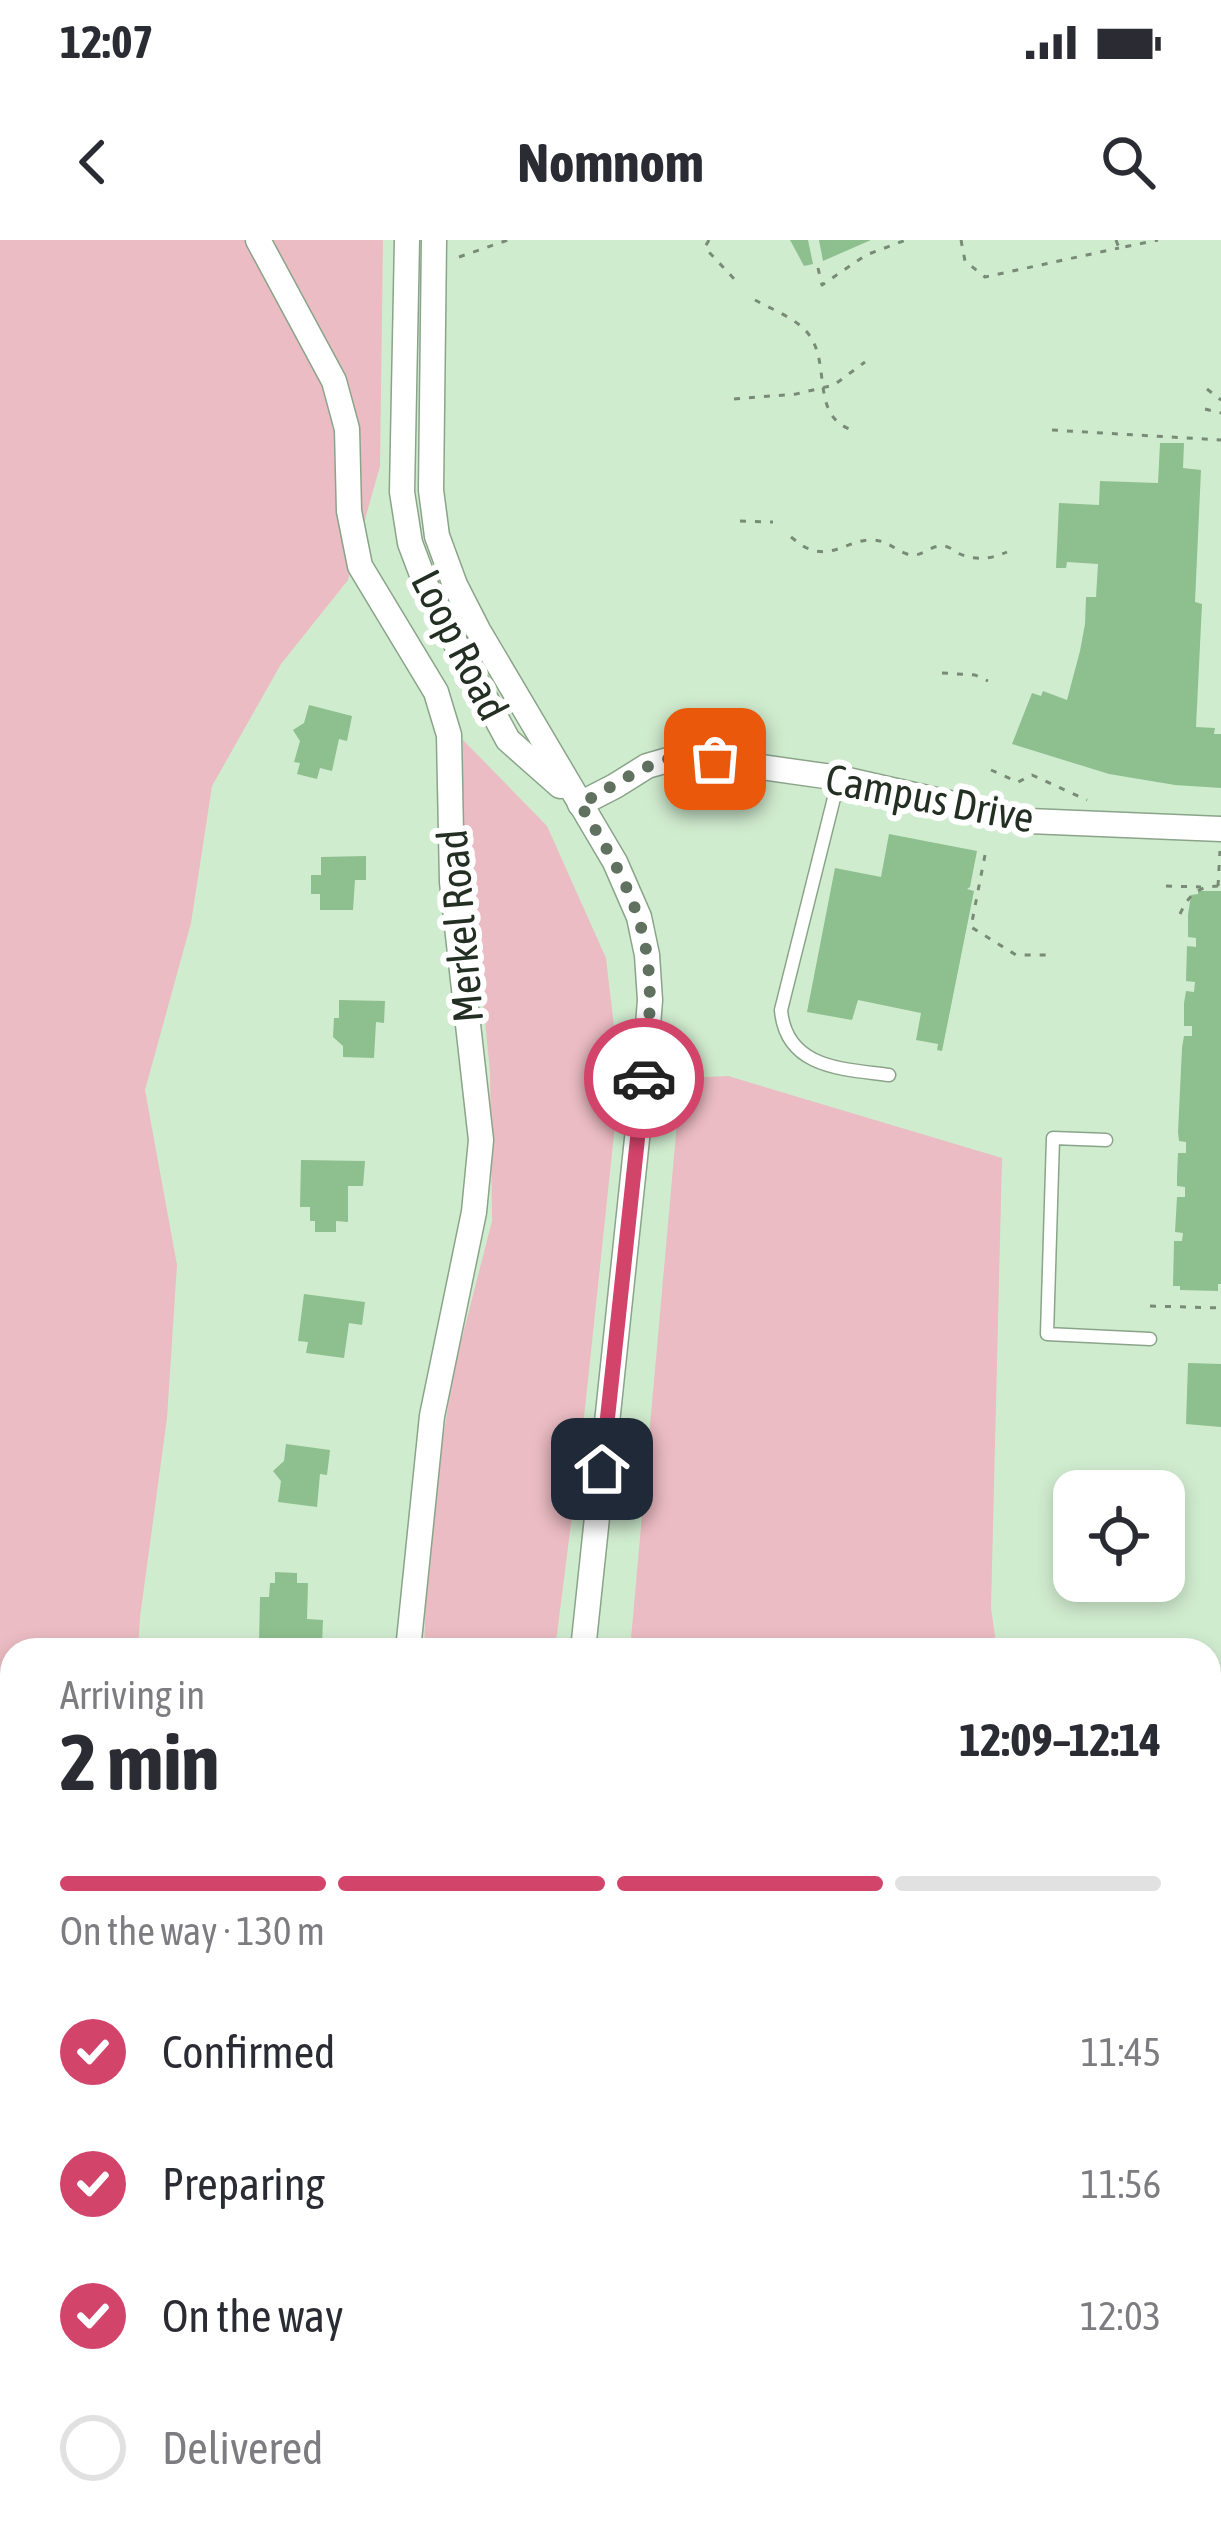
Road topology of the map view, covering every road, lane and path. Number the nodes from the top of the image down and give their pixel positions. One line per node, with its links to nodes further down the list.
1 (258, 240): 48 (street, Merkel Road)
2 (407, 240): 33 (street, Loop Road)
3 (434, 240): 33 (street, Loop Road)
4 (508, 240): 11 (path)
5 (709, 240): 13 (path)
6 (906, 240): 12 (path)
7 (961, 240): 10 (path)
8 (1116, 240): 10 (path)
9 (1159, 240): 10 (path)
10 (1119, 248)
11 (454, 259)
12 (818, 268)
13 (738, 283)
14 (754, 300): 16 (path)
15 (865, 362): 16 (path)
16 (823, 388): 18 (path); 23 (path)
17 (1208, 389): 19 (path)
18 (734, 399)
19 (1221, 400)
20 (1205, 409): 21 (path)
21 (1221, 412)
22 (1052, 430): 24 (path)
23 (855, 431)
24 (1221, 440)
25 (740, 521): 26 (path)
26 (773, 522)
27 (790, 537): 28 (path)
28 (1007, 553)
29 (942, 673): 30 (path)
30 (988, 681)
31 (991, 770): 34 (path)
32 (839, 778): 33 (street, Campus Drive); 35 (street, Campus Drive); 43 (lane)
33 (580, 804): 49 (street, Loop Road)
34 (1099, 804)
35 (1221, 829)
36 (1220, 849): 40 (path)
37 (985, 855): 42 (path)
38 (1166, 886): 39 (path)
39 (1203, 886): 40 (path); 41 (path)
40 (1220, 886)
41 (1180, 914)
42 (1046, 955)
43 (889, 1075)
44 (1106, 1140): 47 (lane)
45 (1150, 1306): 46 (path)
46 (1221, 1308)
47 (1150, 1339)
48 (409, 1638)
49 (585, 1638)

